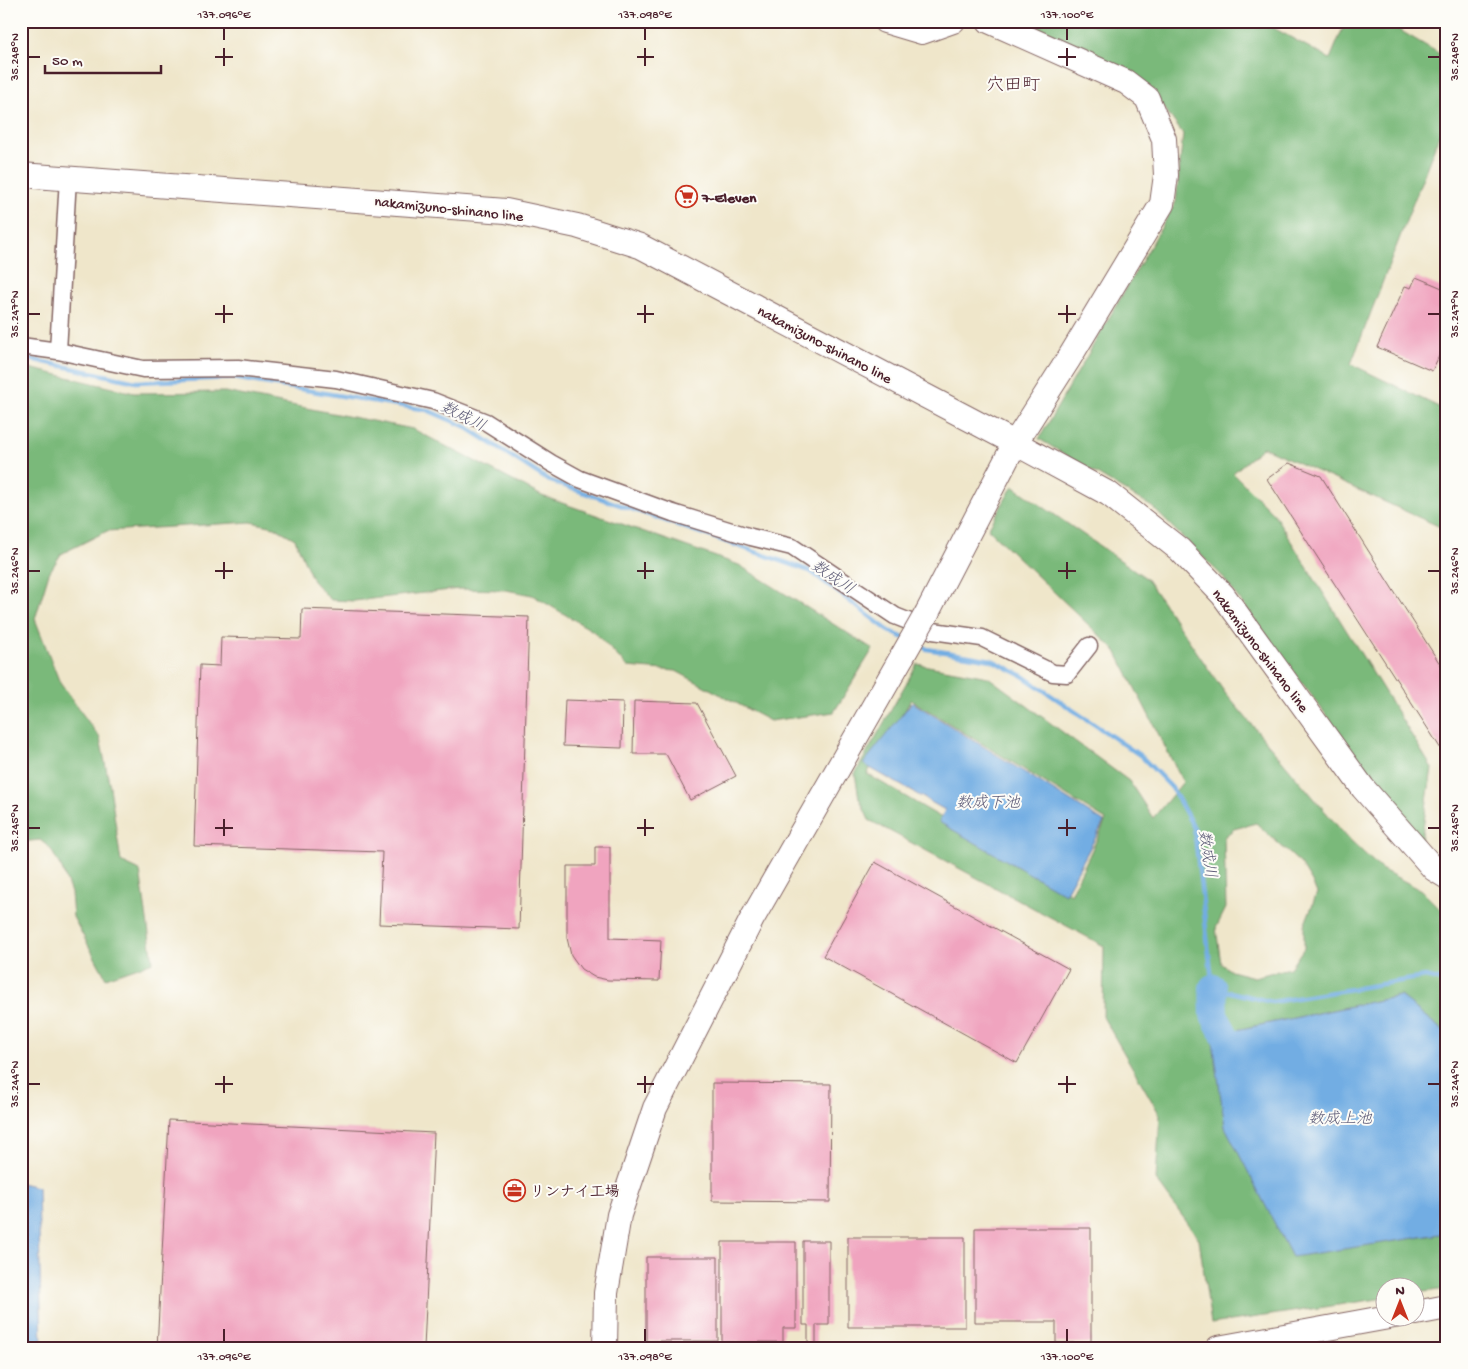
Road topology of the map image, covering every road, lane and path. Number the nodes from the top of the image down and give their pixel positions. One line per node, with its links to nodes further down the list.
1 (885, 21): 2 (street)
2 (954, 21)
3 (989, 21): 8 (street)
4 (21, 174): 5 (street, nakamizuno-shinano line)
5 (68, 178): 7 (street); 8 (street, nakamizuno-shinano line)
6 (21, 346): 7 (street)
7 (58, 351): 9 (street)
8 (1015, 443): 10 (street, nakamizuno-shinano line); 14 (street, bridge)
9 (1089, 646)
10 (1447, 877)
11 (1447, 1307): 12 (street)
12 (1426, 1311)
13 (1376, 1319): 15 (street)
14 (605, 1348)
15 (1218, 1348)

